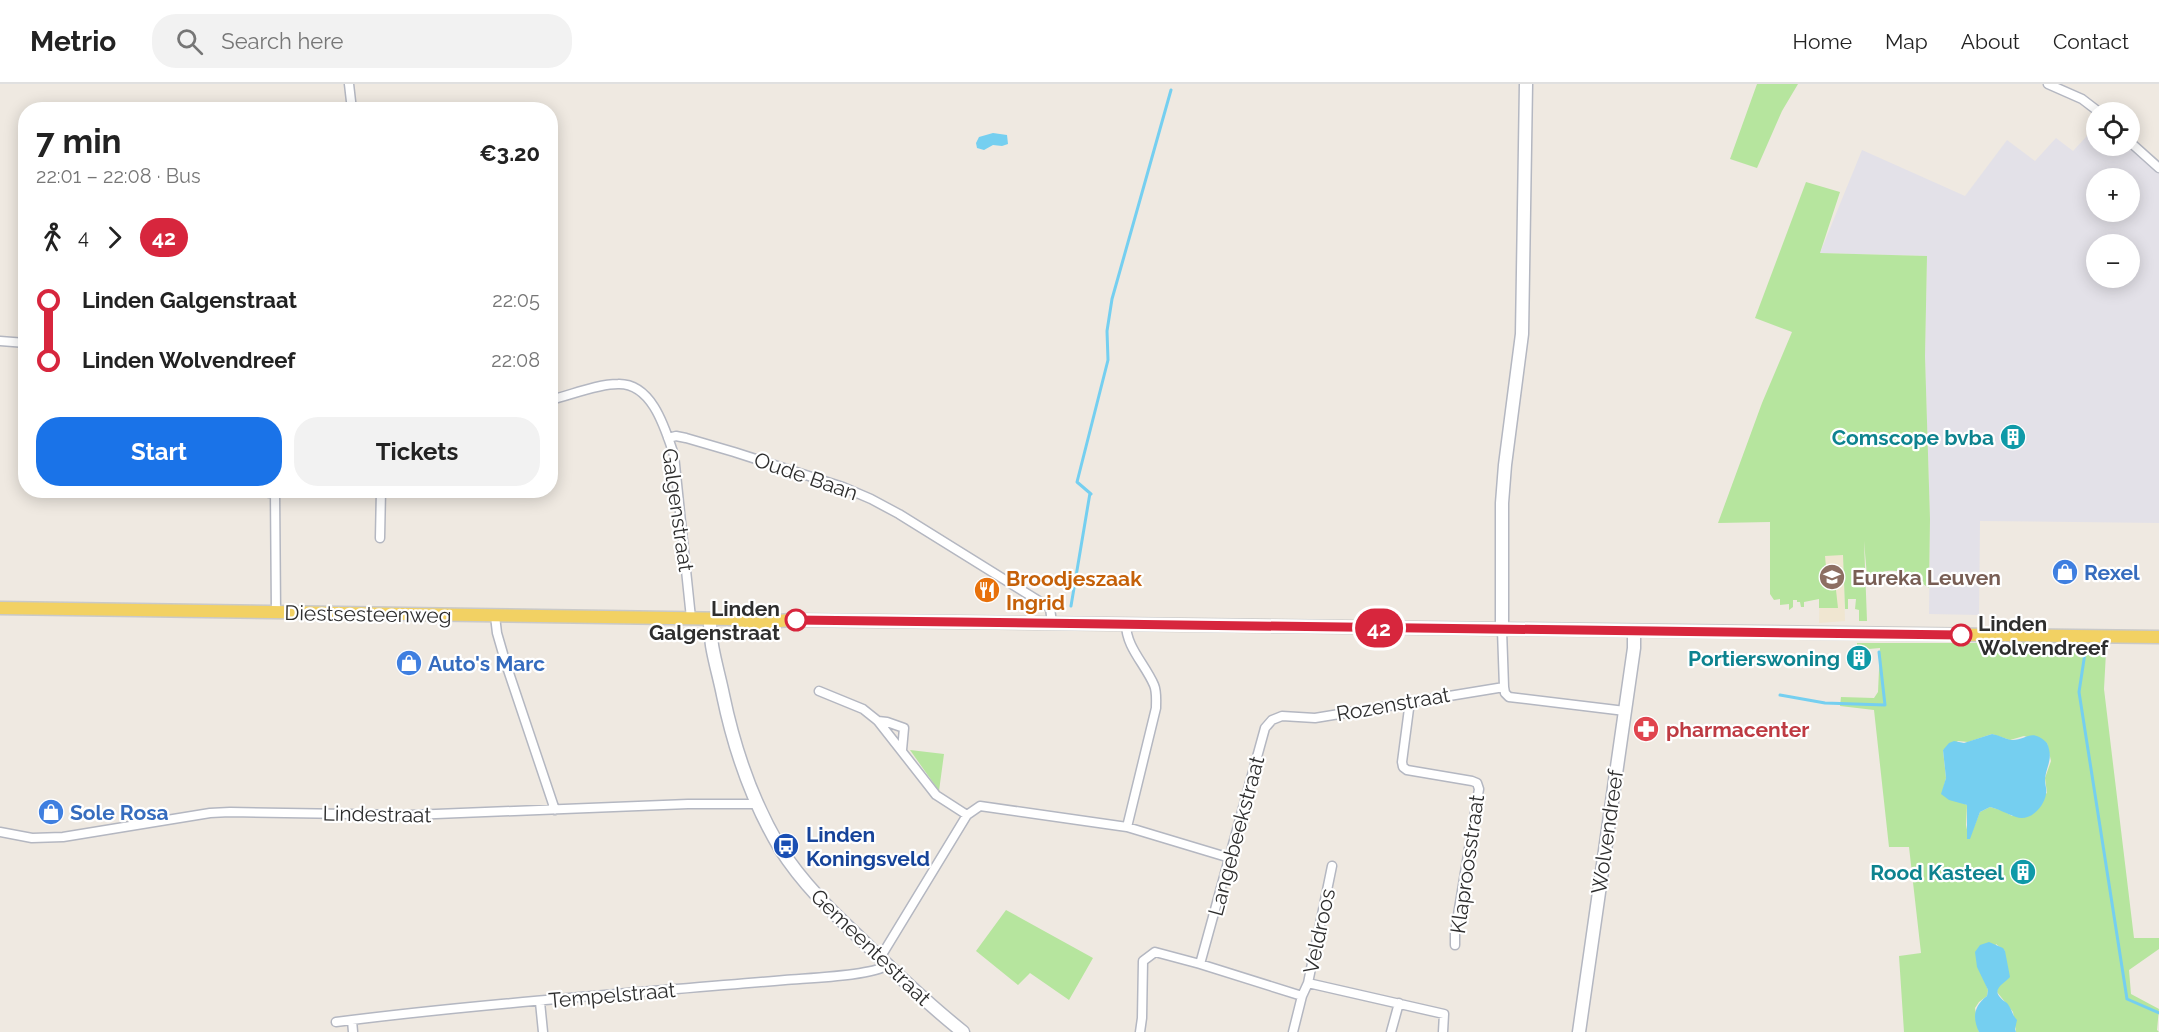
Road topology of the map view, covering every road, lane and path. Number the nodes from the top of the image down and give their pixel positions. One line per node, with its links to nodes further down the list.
1 (349, 84): 4 (street)
2 (1526, 84): 22 (street)
3 (2048, 84): 5 (street)
4 (351, 102)
5 (2086, 102)
6 (2140, 151): 7 (street)
7 (2159, 168)
8 (0, 341): 9 (street)
9 (18, 342)
10 (558, 398): 11 (street)
11 (668, 438): 18 (street, Galgenstraat); 20 (street, Oude Baan)
12 (275, 498): 16 (street)
13 (381, 498): 14 (street)
14 (380, 538)
15 (0, 608): 16 (main road, Diestsesteenweg)
16 (276, 612): 17 (main road, Diestsesteenweg)
17 (495, 616): 18 (main road, Diestsesteenweg); 33 (street)
18 (691, 618): 19 (main road, Diestsesteenweg)
19 (710, 619): 20 (main road, Diestsesteenweg); 32 (street, Gemeentestraat)
20 (1052, 623): 21 (main road, Diestsesteenweg)
21 (1126, 624): 22 (main road, Diestsesteenweg); 35 (street)
22 (1502, 630): 23 (main road, Diestsesteenweg); 25 (street)
23 (1634, 632): 24 (main road, Diestsesteenweg); 28 (street, Wolvendreef)
24 (2159, 637)
25 (1504, 687): 27 (street, Rozenstraat); 28 (street)
26 (819, 691): 30 (street)
27 (1410, 701): 29 (street, Rozenstraat); 39 (street, Klaproosstraat)
28 (1625, 711): 55 (street, Wolvendreef)
29 (1282, 716): 37 (street, Langebeekstraat)
30 (878, 721): 31 (street); 31 (street)
31 (902, 750): 34 (street)
32 (757, 804): 33 (street, Lindestraat); 40 (street, Gemeentestraat)
33 (555, 810): 36 (street, Lindestraat)
34 (967, 815): 35 (street); 40 (street)
35 (1127, 827): 37 (street)
36 (0, 832)
37 (1230, 858): 41 (street, Langebeekstraat)
38 (1332, 866): 42 (street, Veldroos)
39 (1455, 945)
40 (883, 961): 44 (street, Tempelstraat); 50 (street, Gemeentestraat)
41 (1200, 964): 43 (street); 51 (street)
42 (1308, 983): 43 (street, Veldroos); 45 (street)
43 (1302, 996): 52 (street, Veldroos)
44 (540, 1002): 46 (street, Tempelstraat); 49 (street)
45 (1399, 1004): 53 (street); 54 (street)
46 (352, 1020): 47 (street, Tempelstraat); 48 (street)
47 (336, 1022)
48 (353, 1032)
49 (543, 1032)
50 (963, 1032)
51 (1140, 1032)
52 (1293, 1032)
53 (1391, 1032)
54 (1443, 1032)
55 (1579, 1032)

